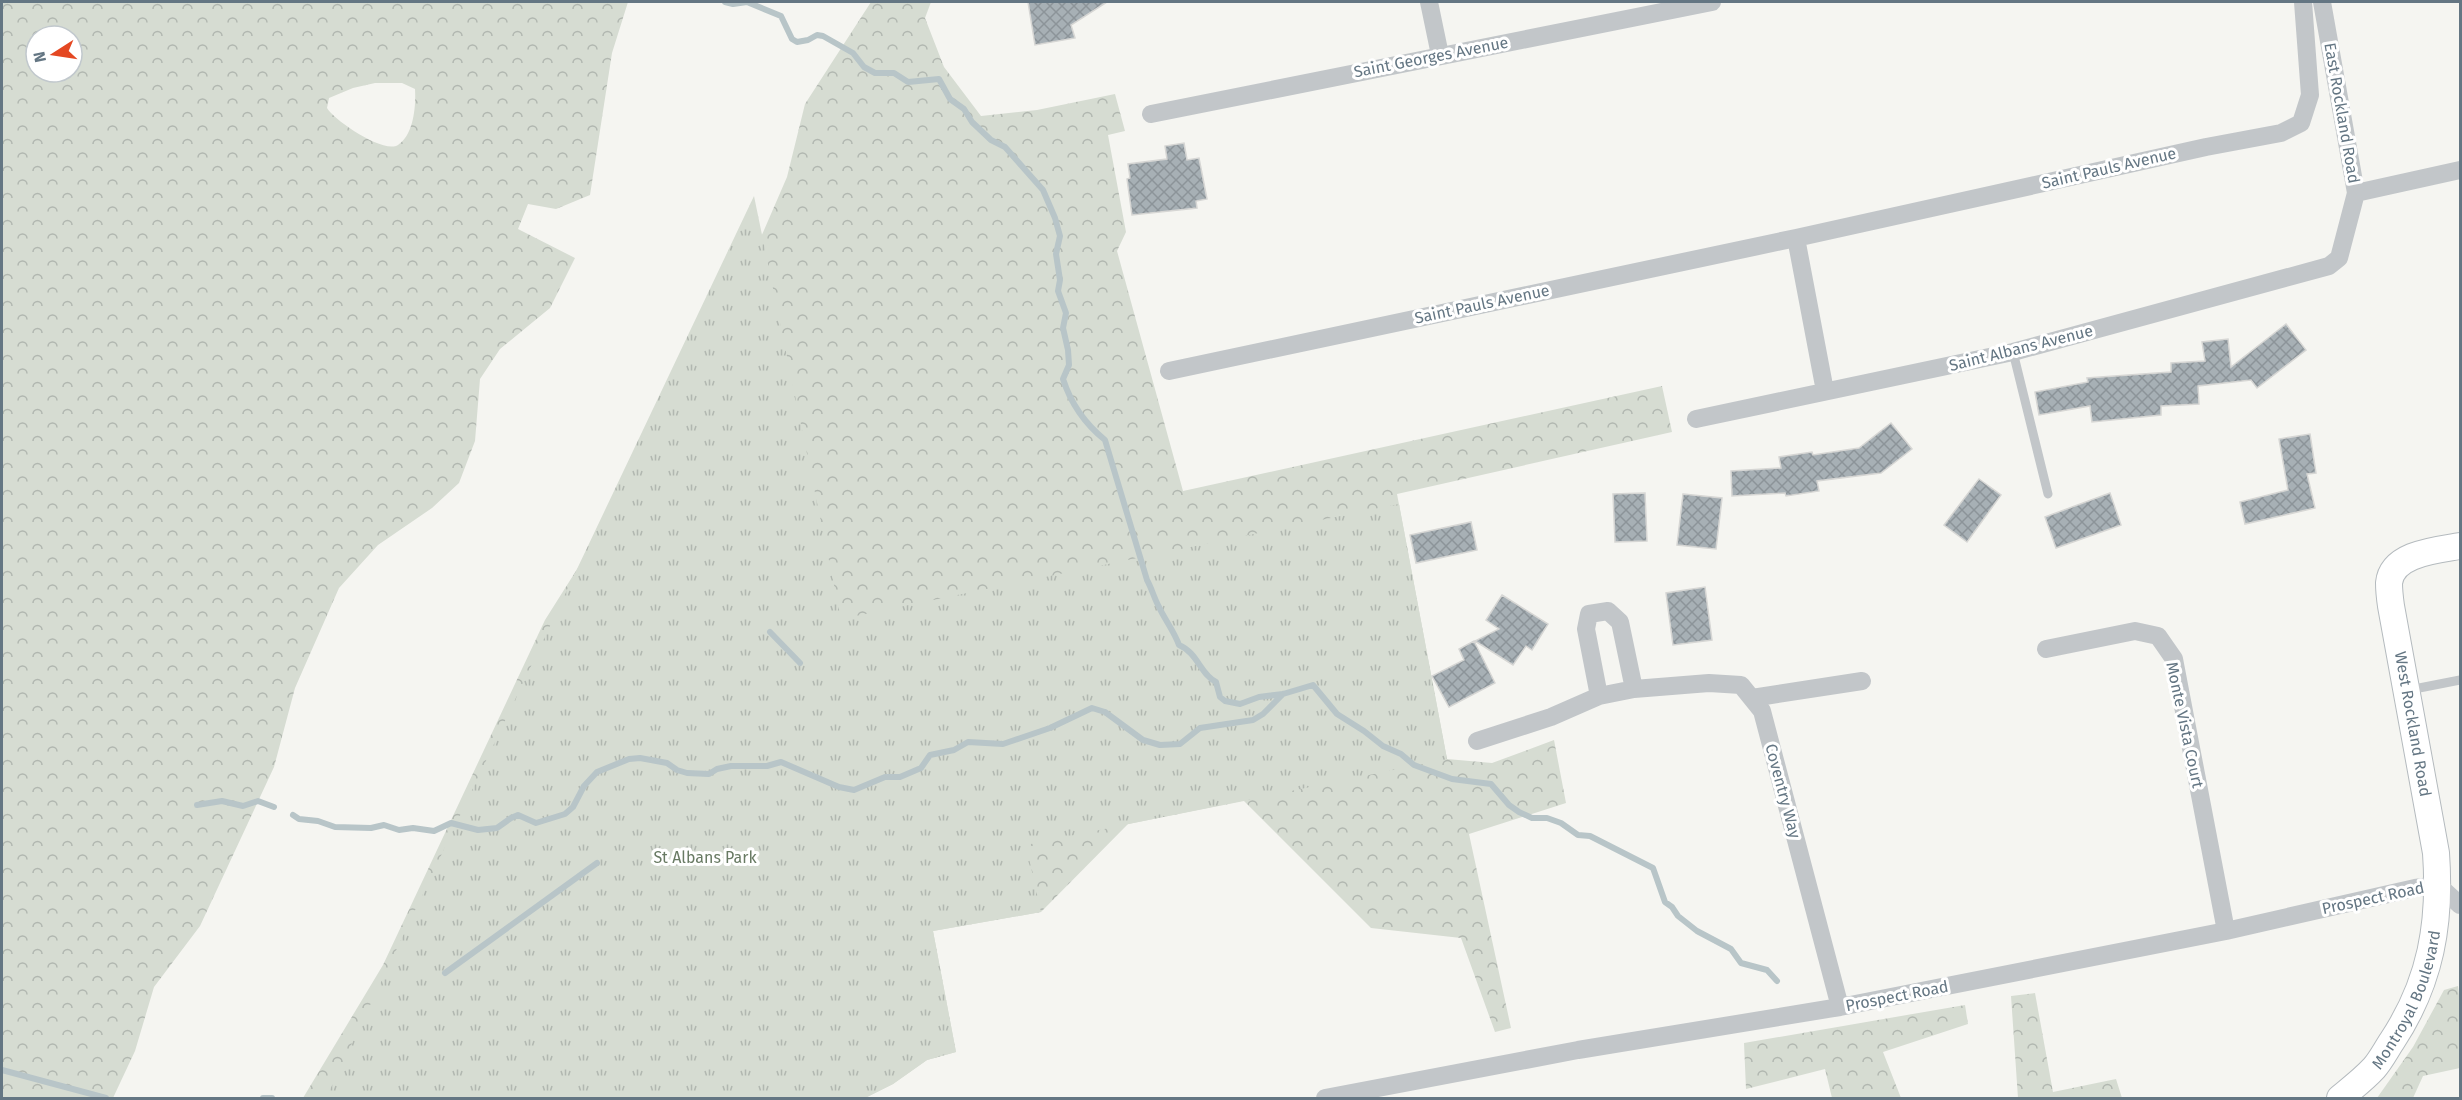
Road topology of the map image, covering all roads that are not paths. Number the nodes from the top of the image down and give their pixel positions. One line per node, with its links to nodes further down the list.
1 (1429, 2): 6 (street)
2 (1712, 2): 5 (street, Saint Georges Avenue)
3 (2303, 2): 10 (street, Saint Pauls Avenue)
4 (2322, 2): 9 (street, East Rockland Road)
5 (1661, 6): 6 (street, Saint Georges Avenue)
6 (1440, 55): 7 (street, Saint Georges Avenue)
7 (1151, 114)
8 (2460, 170): 9 (street)
9 (2356, 193): 11 (street, East Rockland Road)
10 (1796, 238): 13 (street, Saint Pauls Avenue); 14 (street)
11 (2339, 258): 12 (street, Saint Albans Avenue)
12 (2013, 352): 14 (street, Saint Albans Avenue); 16 (lane)
13 (1169, 371)
14 (1825, 391): 15 (street, Saint Albans Avenue)
15 (1696, 419)
16 (2048, 494)
17 (2460, 546): 22 (street, West Rockland Road)
18 (2046, 649): 28 (street, Monte Vista Court)
19 (2460, 680): 22 (lane)
20 (1862, 681): 24 (street)
21 (1634, 688): 23 (street, Coventry Way); 23 (street); 24 (street, Coventry Way)
22 (2407, 690): 26 (street, West Rockland Road)
23 (1599, 696): 25 (street, Coventry Way)
24 (1752, 699): 29 (street, Coventry Way)
25 (1477, 741)
26 (2438, 885): 27 (street, Prospect Road); 28 (street, Prospect Road); 31 (street, Montroyal Boulevard)
27 (2460, 904)
28 (2226, 931): 29 (street, Prospect Road)
29 (1840, 1007): 30 (street, Prospect Road)
30 (1325, 1098)
31 (2340, 1098)

